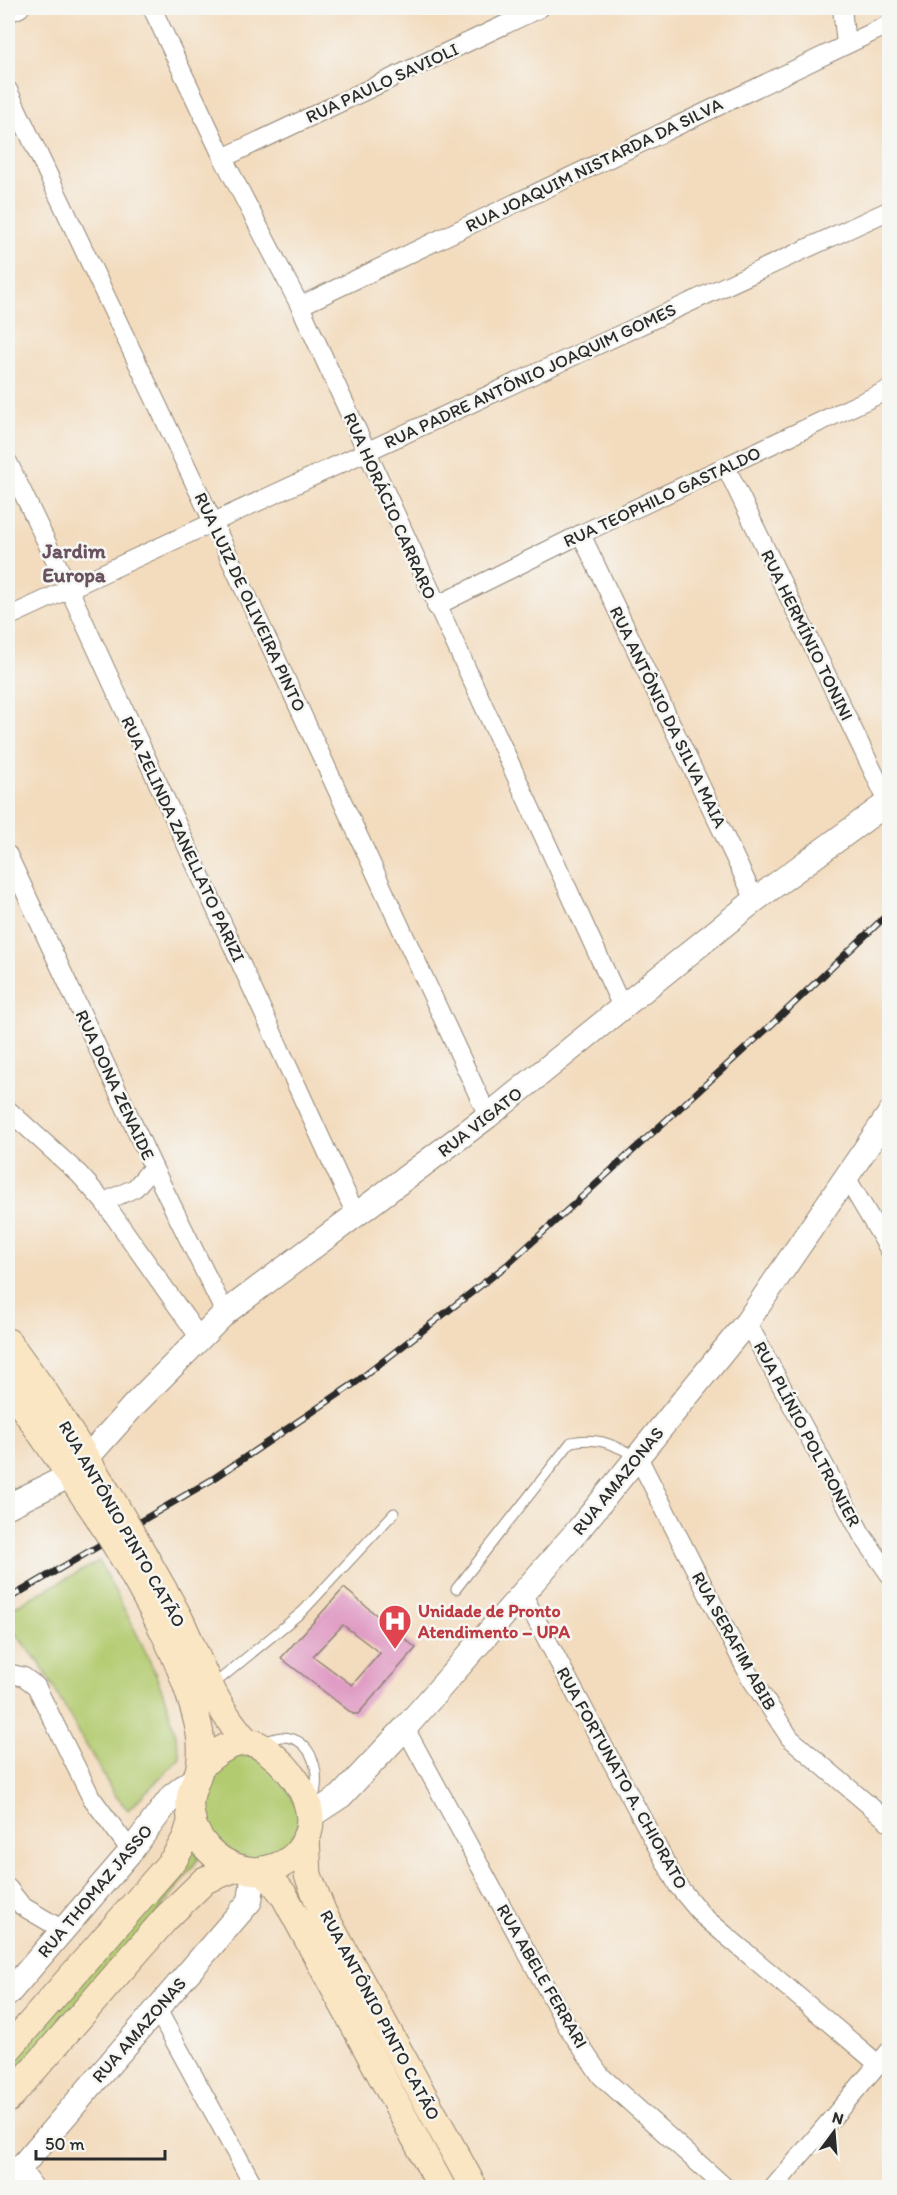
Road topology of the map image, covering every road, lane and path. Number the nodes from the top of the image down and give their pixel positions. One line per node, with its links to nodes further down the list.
1 (20, 8): 5 (street)
2 (152, 8): 9 (street, RUA HORÁCIO CARRARO)
3 (539, 8): 9 (street, RUA PAULO SAVIOLI)
4 (842, 8): 7 (street)
5 (8, 13)
6 (890, 24): 7 (street, RUA JOAQUIM NISTARDA DA SILVA)
7 (846, 44): 11 (street, RUA JOAQUIM NISTARDA DA SILVA)
8 (8, 90): 16 (street, RUA LUIZ DE OLIVEIRA PINTO)
9 (223, 158): 11 (street, RUA HORÁCIO CARRARO)
10 (890, 210): 13 (street, RUA PADRE ANTÔNIO JOAQUIM GOMES)
11 (300, 306): 13 (street, RUA HORÁCIO CARRARO)
12 (890, 389): 15 (street, RUA TEOPHILO GASTALDO)
13 (366, 452): 16 (street, RUA PADRE ANTÔNIO JOAQUIM GOMES); 19 (street, RUA HORÁCIO CARRARO)
14 (8, 462): 18 (street, RUA ZELINDA ZANELLATO PARIZI)
15 (726, 467): 17 (street, RUA TEOPHILO GASTALDO); 21 (street, RUA HERMÍNIO TONINI)
16 (213, 522): 18 (street, RUA PADRE ANTÔNIO JOAQUIM GOMES); 27 (street, RUA LUIZ DE OLIVEIRA PINTO)
17 (581, 534): 19 (street, RUA TEOPHILO GASTALDO); 23 (street, RUA ANTÔNIO DA SILVA MAIA)
18 (69, 589): 20 (street, RUA PADRE ANTÔNIO JOAQUIM GOMES); 31 (street, RUA ZELINDA ZANELLATO PARIZI)
19 (436, 606): 24 (street, RUA HORÁCIO CARRARO)
20 (8, 617)
21 (889, 802): 23 (street, RUA VIGATO)
22 (8, 855): 28 (street, RUA DONA ZENAIDE)
23 (755, 900): 24 (street, RUA VIGATO)
24 (622, 1007): 27 (street, RUA VIGATO)
25 (8, 1110): 30 (street)
26 (890, 1113): 29 (street, RUA AMAZONAS)
27 (488, 1116): 31 (street, RUA VIGATO)
28 (153, 1167): 30 (street); 33 (street, RUA DONA ZENAIDE)
29 (846, 1177): 32 (street); 34 (street, RUA AMAZONAS)
30 (104, 1202): 35 (street)
31 (357, 1217): 33 (street, RUA VIGATO)
32 (890, 1251)
33 (225, 1313): 35 (street, RUA VIGATO)
34 (747, 1322): 38 (street, RUA AMAZONAS); 43 (street, RUA PLÍNIO POLTRONIER)
35 (199, 1337): 39 (street, RUA VIGATO)
36 (8, 1342): 39 (main road, RUA ANTÔNIO PINTO CATÃO)
37 (8, 1385): 39 (main road, RUA ANTÔNIO PINTO CATÃO)
38 (638, 1457): 44 (lane); 45 (street, RUA AMAZONAS); 52 (street, RUA SERAFIM ABIB)
39 (78, 1467): 40 (street, RUA VIGATO); 42 (main road, RUA ANTÔNIO PINTO CATÃO, bridge)
40 (8, 1506)
41 (394, 1514): 47 (lane)
42 (137, 1562): 47 (main road, RUA ANTÔNIO PINTO CATÃO); 50 (main road, RUA ANTÔNIO PINTO CATÃO)
43 (890, 1575)
44 (456, 1588)
45 (522, 1593): 48 (street, RUA AMAZONAS); 60 (street, RUA FORTUNATO A. CHIORATO)
46 (8, 1673): 53 (street)
47 (209, 1689): 49 (main road, RUA ANTÔNIO PINTO CATÃO)
48 (405, 1728): 51 (street, RUA AMAZONAS); 67 (street, RUA ABELE FERRARI)
49 (251, 1743): 50 (main road); 51 (main road)
50 (194, 1792): 53 (street, RUA THOMAZ JASSO); 54 (main road); 59 (main road)
51 (308, 1822): 54 (main road); 66 (main road, RUA ANTÔNIO PINTO CATÃO)
52 (890, 1823)
53 (131, 1851): 56 (street, RUA THOMAZ JASSO)
54 (251, 1870): 58 (street, RUA AMAZONAS); 61 (main road); 65 (main road, RUA ANTÔNIO PINTO CATÃO)
55 (8, 1888): 56 (street)
56 (63, 1929): 57 (street, RUA THOMAZ JASSO)
57 (8, 1994)
58 (157, 2009): 62 (street, RUA AMAZONAS); 64 (street)
59 (8, 2049)
60 (884, 2057): 68 (street)
61 (8, 2099)
62 (14, 2175): 63 (street)
63 (34, 2187)
64 (255, 2187)
65 (442, 2187)
66 (474, 2187)
67 (726, 2187)
68 (772, 2187)

